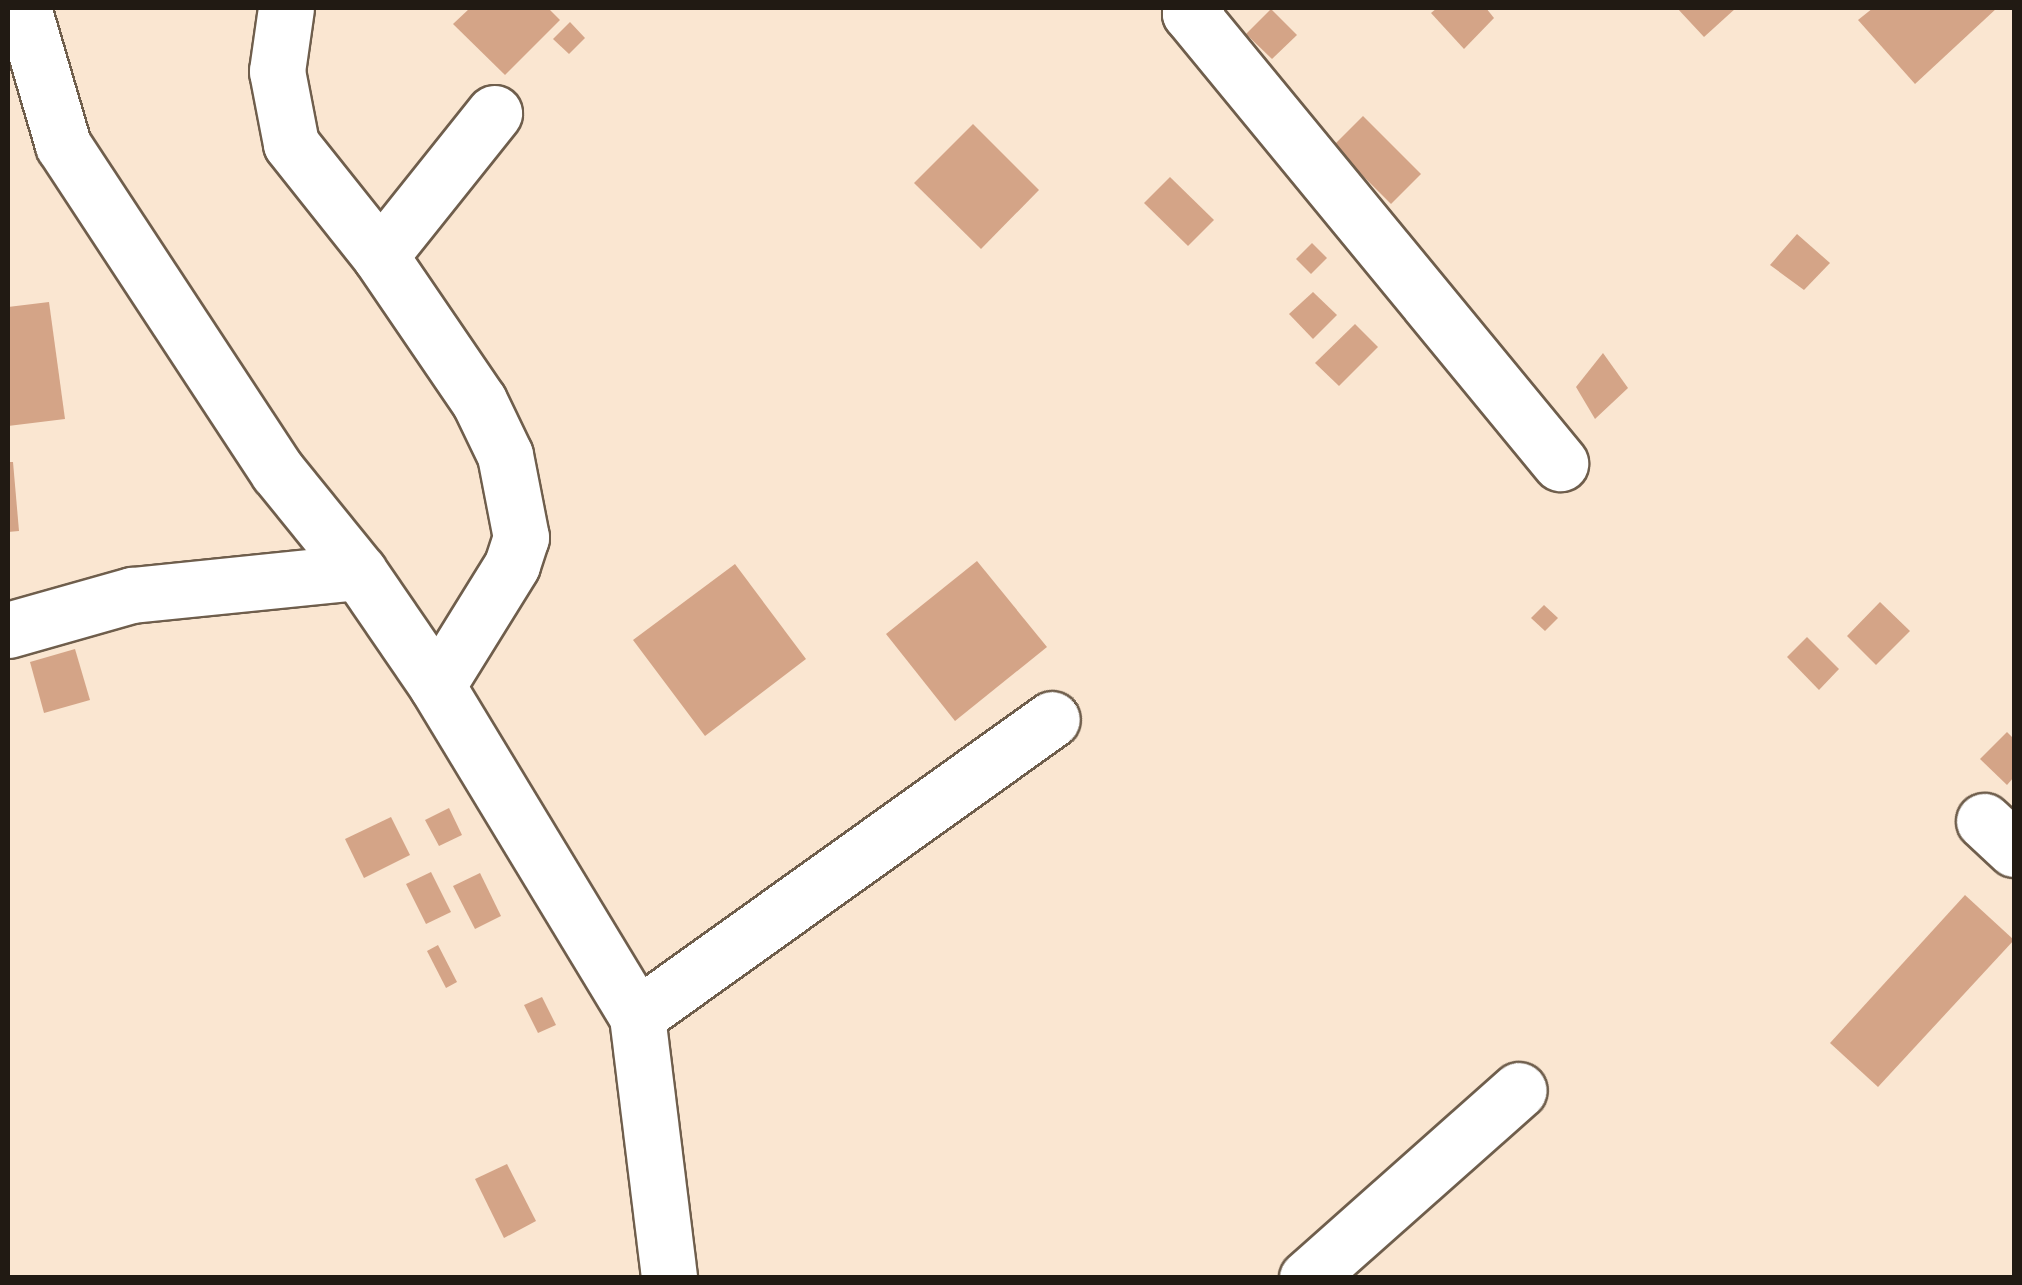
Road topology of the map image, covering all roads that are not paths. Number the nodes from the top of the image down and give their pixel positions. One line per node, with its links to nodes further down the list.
1 (23, 8): 7 (street)
2 (286, 8): 5 (street)
3 (1190, 10): 6 (street)
4 (494, 113): 5 (street)
5 (380, 256): 9 (street)
6 (1560, 463)
7 (359, 572): 8 (street); 9 (street)
8 (8, 630)
9 (437, 686): 11 (street)
10 (1052, 719): 11 (street)
11 (638, 1016): 13 (street)
12 (1518, 1090): 14 (street)
13 (668, 1278)
14 (1306, 1278)

